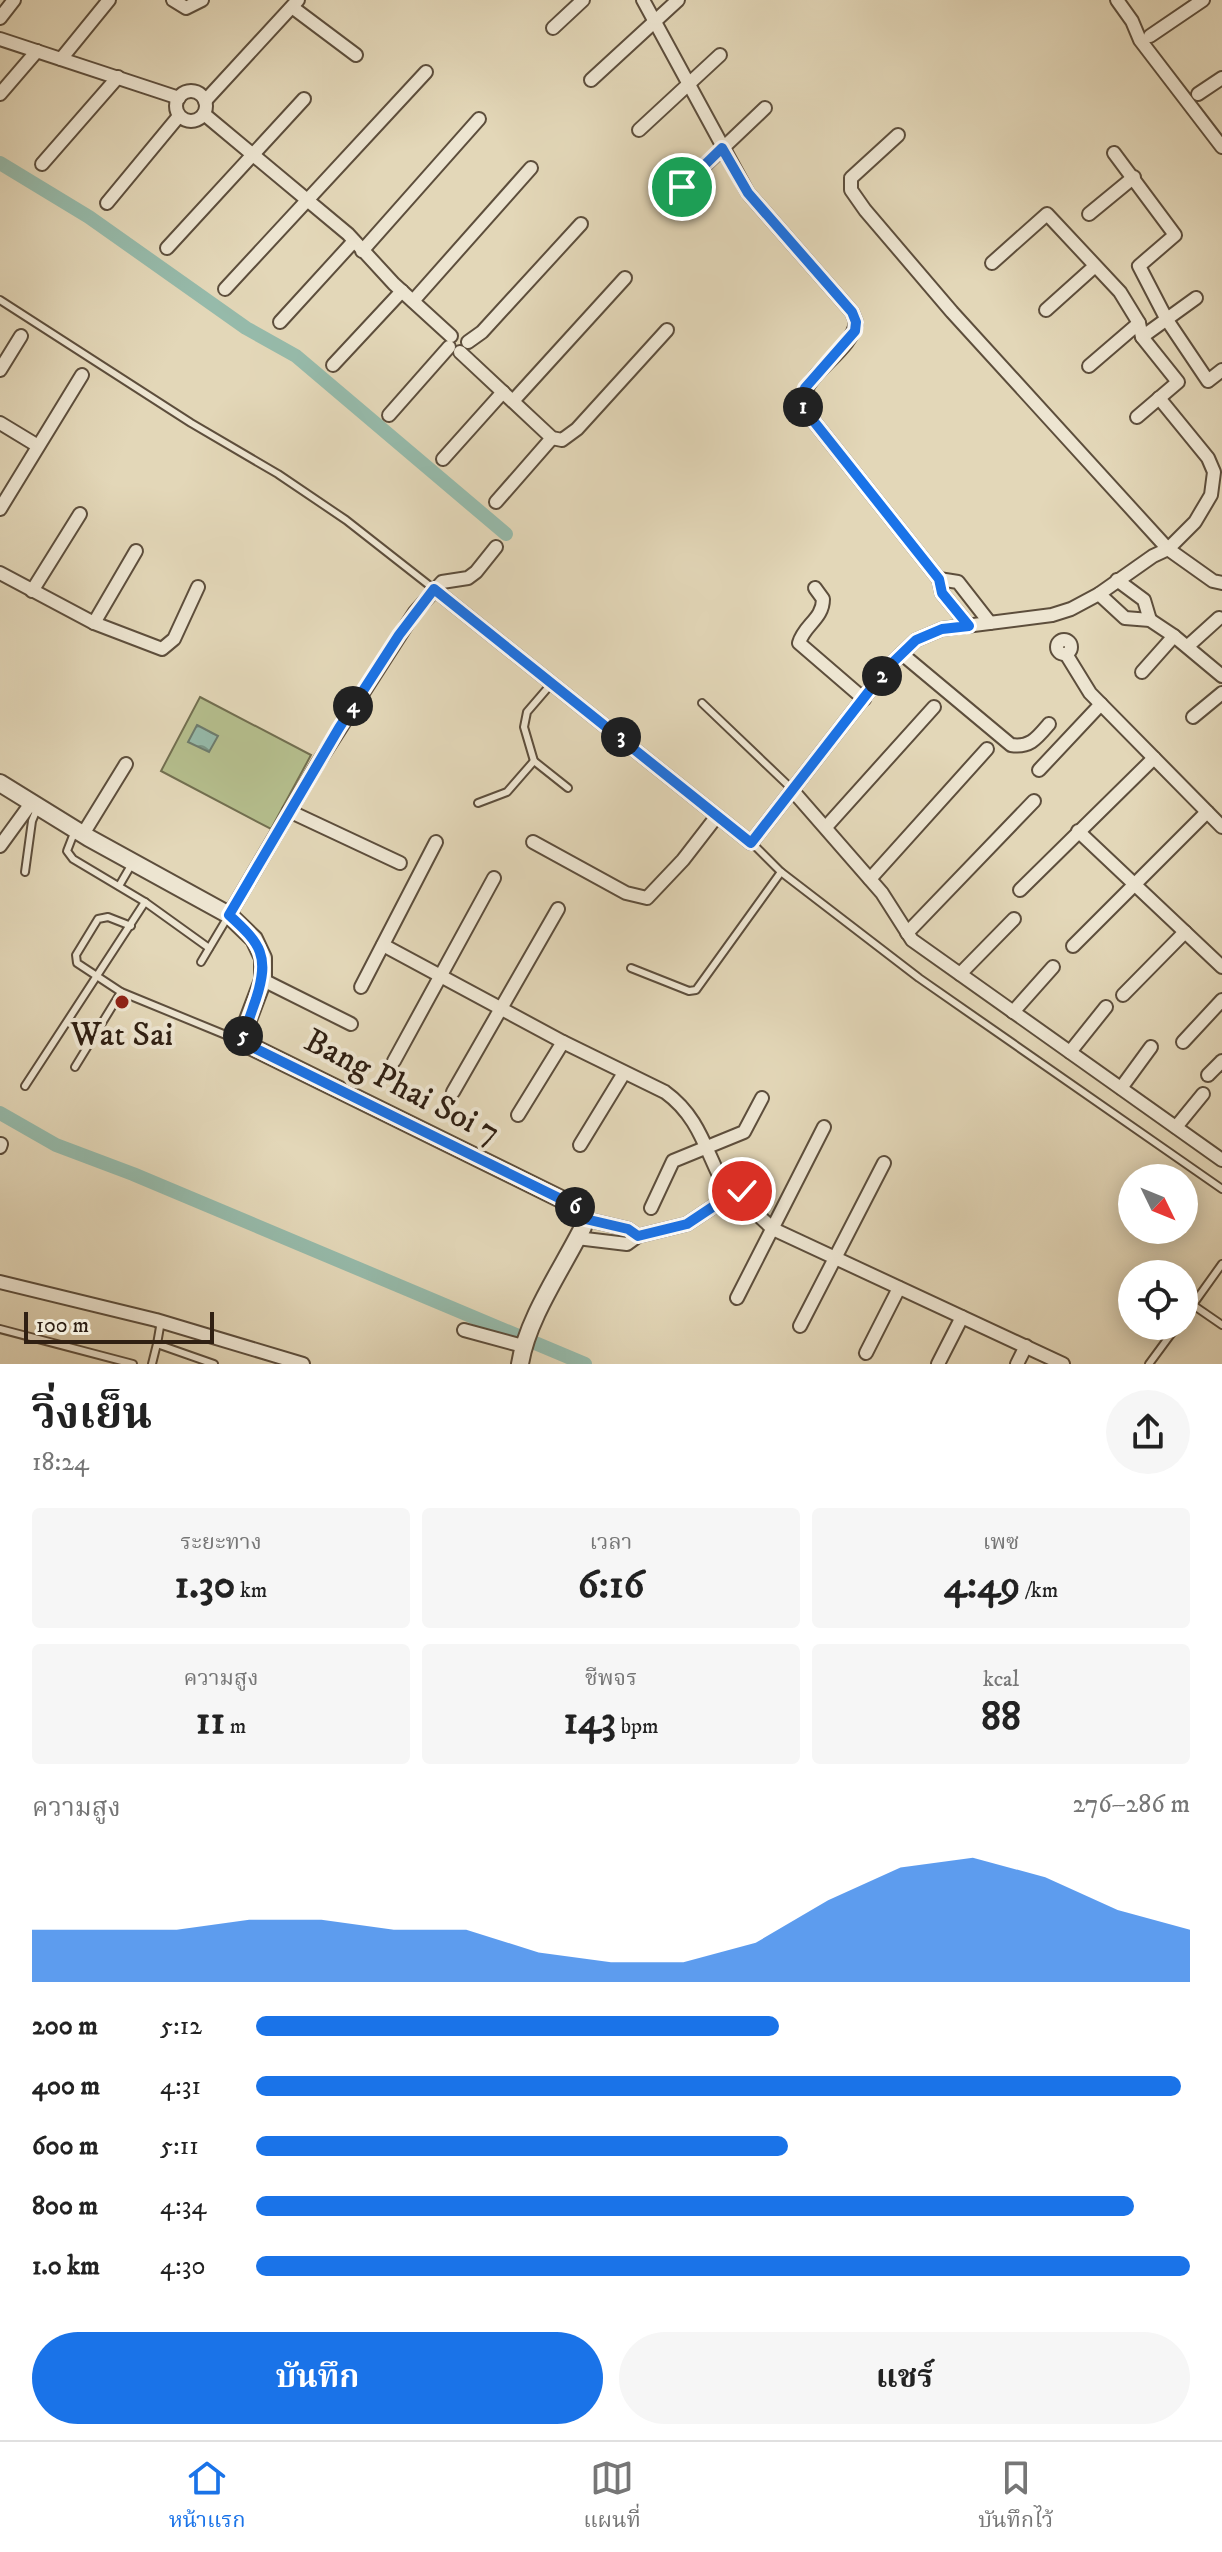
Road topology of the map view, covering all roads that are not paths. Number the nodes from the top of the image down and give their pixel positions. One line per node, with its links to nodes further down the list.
1 (14, 0): 11 (street)
2 (109, 0): 19 (street)
3 (173, 0): 4 (street)
4 (202, 0)
5 (583, 0): 13 (street)
6 (643, 0): 12 (street)
7 (678, 0): 12 (street)
8 (1117, 0): 35 (street)
9 (1203, 0): 14 (street)
10 (295, 4): 17 (street); 29 (street)
11 (0, 18)
12 (656, 21): 23 (street); 24 (street)
13 (553, 28)
14 (1150, 36)
15 (0, 39): 16 (street)
16 (37, 51): 19 (street); 25 (street)
17 (356, 55)
18 (720, 55): 24 (street)
19 (61, 59): 21 (street)
20 (426, 72): 43 (street)
21 (118, 77): 27 (street); 39 (street)
22 (1222, 78): 26 (street)
23 (591, 80)
24 (688, 83): 33 (street); 36 (street)
25 (0, 94)
26 (1198, 94)
27 (179, 98): 29 (street); 31 (street)
28 (304, 99): 38 (street)
29 (204, 107): 31 (street); 38 (street)
30 (765, 108): 36 (street)
31 (179, 116): 44 (street)
32 (479, 119): 47 (street)
33 (639, 130)
34 (898, 135): 82 (street)
35 (1222, 147)
36 (722, 148): 42 (street); 85 (street)
37 (1114, 153): 41 (street)
38 (252, 156): 43 (street); 48 (street)
39 (42, 164)
40 (531, 168): 56 (street)
41 (1134, 177): 45 (street); 58 (street)
42 (682, 187)
43 (307, 202): 47 (street); 52 (street)
44 (107, 203)
45 (1089, 214)
46 (581, 224): 64 (street)
47 (358, 246): 53 (street); 59 (street)
48 (167, 248)
49 (992, 263): 50 (street)
50 (1095, 266): 57 (street); 60 (street)
51 (625, 278): 70 (street)
52 (225, 289)
53 (402, 291): 56 (street); 65 (street)
54 (1196, 298): 58 (street)
55 (0, 300): 90 (lane)
56 (413, 301): 64 (street)
57 (1046, 310)
58 (1167, 320): 63 (street); 68 (street)
59 (280, 322)
60 (1139, 323): 63 (street); 66 (street)
61 (667, 330): 75 (street)
62 (21, 336): 67 (street)
63 (1142, 337): 71 (street)
64 (457, 344): 70 (street); 72 (street)
65 (333, 365)
66 (1089, 366)
67 (0, 370)
68 (1222, 370)
69 (82, 375): 76 (street)
70 (508, 396): 75 (street); 77 (street)
71 (1159, 398): 73 (street); 82 (street)
72 (389, 415)
73 (1137, 417)
74 (0, 423): 76 (street)
75 (552, 438): 78 (street)
76 (38, 446): 79 (street)
77 (443, 459)
78 (496, 502)
79 (0, 509)
80 (80, 514): 91 (street)
81 (496, 547): 90 (street)
82 (1168, 549): 86 (street); 87 (street)
83 (136, 551): 96 (street)
84 (0, 573): 91 (street)
85 (939, 579): 97 (street); 98 (street)
86 (1117, 580): 92 (street); 95 (street)
87 (1222, 583)
88 (198, 587): 96 (street)
89 (815, 588): 106 (street)
90 (434, 589): 104 (street); 123 (street)
91 (32, 591): 96 (street)
92 (1099, 594): 93 (street); 95 (street)
93 (1052, 615): 97 (street); 108 (street)
94 (1219, 618): 100 (street)
95 (1150, 620): 99 (street)
96 (94, 623)
97 (990, 623): 98 (street)
98 (969, 626): 101 (street)
99 (1174, 636): 100 (street); 102 (street)
100 (1188, 646): 103 (street)
101 (902, 654): 106 (street); 111 (street)
102 (1142, 672)
103 (1222, 676)
104 (552, 683): 114 (lane); 125 (street)
105 (1222, 693): 110 (street)
106 (864, 699): 119 (street)
107 (702, 703): 119 (lane)
108 (1101, 704): 113 (street); 116 (street)
109 (934, 707): 126 (street)
110 (1193, 717)
111 (1049, 724)
112 (987, 749): 139 (street)
113 (1154, 758): 124 (street); 128 (street)
114 (534, 761): 118 (lane); 121 (lane)
115 (126, 764): 129 (street)
116 (1039, 770)
117 (0, 783): 122 (street)
118 (568, 788)
119 (793, 791): 126 (street); 132 (street)
120 (1034, 801): 149 (street)
121 (478, 803)
122 (35, 804): 129 (street); 133 (street); 136 (lane)
123 (289, 811): 135 (street); 145 (street)
124 (1207, 812): 127 (street); 140 (street)
125 (717, 816): 131 (street); 132 (street)
126 (826, 827): 139 (street)
127 (1222, 827)
128 (1078, 831): 140 (street); 142 (street)
129 (79, 832): 134 (street); 141 (lane)
130 (436, 842): 150 (street)
131 (533, 842)
132 (751, 843): 137 (lane)
133 (0, 846)
134 (133, 862): 141 (lane); 145 (street)
135 (400, 863)
136 (25, 872)
137 (781, 872): 156 (lane); 191 (lane)
138 (494, 878): 159 (street)
139 (870, 879): 149 (street)
140 (1134, 884): 148 (street); 151 (street)
141 (119, 886): 143 (lane)
142 (1020, 890)
143 (145, 902): 147 (lane); 152 (lane)
144 (558, 909): 166 (street)
145 (229, 915): 152 (lane); 160 (street)
146 (1014, 919): 157 (street)
147 (131, 926): 158 (lane); 158 (lane)
148 (1185, 932): 155 (street); 163 (street)
149 (907, 933): 157 (street)
150 (383, 945): 159 (street); 161 (street)
151 (1073, 946)
152 (209, 948): 153 (lane)
153 (201, 962)
154 (1053, 967): 167 (street)
155 (1222, 967)
156 (631, 968)
157 (960, 974): 167 (street)
158 (98, 976): 162 (lane); 179 (lane)
159 (442, 976): 166 (street); 174 (street)
160 (263, 980): 168 (street); 169 (street)
161 (361, 987)
162 (121, 992): 169 (lane); 176 (lane)
163 (1123, 995)
164 (1222, 1000): 171 (street)
165 (1106, 1007): 173 (street)
166 (502, 1009): 170 (street); 181 (street)
167 (1013, 1012): 173 (street)
168 (351, 1024)
169 (240, 1041): 194 (street, Bang Phai Soi 7)
170 (563, 1042): 177 (street); 184 (street)
171 (1183, 1042)
172 (1151, 1047): 180 (street)
173 (1070, 1052): 180 (street)
174 (394, 1061)
175 (1222, 1061): 178 (street)
176 (75, 1067)
177 (624, 1073): 187 (street); 188 (street)
178 (1208, 1075)
179 (25, 1086)
180 (1121, 1088): 186 (street)
181 (453, 1092)
182 (1203, 1094): 186 (street)
183 (762, 1098): 188 (street)
184 (518, 1115)
185 (824, 1127): 195 (street)
186 (1176, 1127): 189 (street)
187 (580, 1145)
188 (706, 1147): 192 (street); 193 (street)
189 (1222, 1160)
190 (884, 1163): 198 (street)
191 (1222, 1189)
192 (727, 1194): 195 (street); 196 (street)
193 (651, 1208)
194 (581, 1218): 196 (street); 197 (street)
195 (773, 1229): 198 (street); 202 (street)
196 (638, 1236): 197 (street)
197 (577, 1238): 211 (street)
198 (837, 1260): 201 (street); 208 (street)
199 (1222, 1264): 203 (lane)
200 (0, 1282): 206 (street)
201 (899, 1288): 205 (street); 215 (street)
202 (737, 1298)
203 (1198, 1298)
204 (1198, 1308): 207 (lane)
205 (962, 1317): 214 (street); 221 (street)
206 (161, 1321): 213 (lane); 219 (street)
207 (1222, 1325)
208 (800, 1326)
209 (0, 1329): 216 (lane)
210 (464, 1330): 211 (street)
211 (526, 1340): 220 (street)
212 (1167, 1340): 224 (lane)
213 (157, 1344): 217 (lane); 218 (lane)
214 (1026, 1346): 222 (street); 223 (street)
215 (866, 1353)
216 (133, 1364)
217 (152, 1364)
218 (214, 1364)
219 (303, 1364)
220 (520, 1364)
221 (938, 1364)
222 (1017, 1364)
223 (1063, 1364)
224 (1149, 1364)

